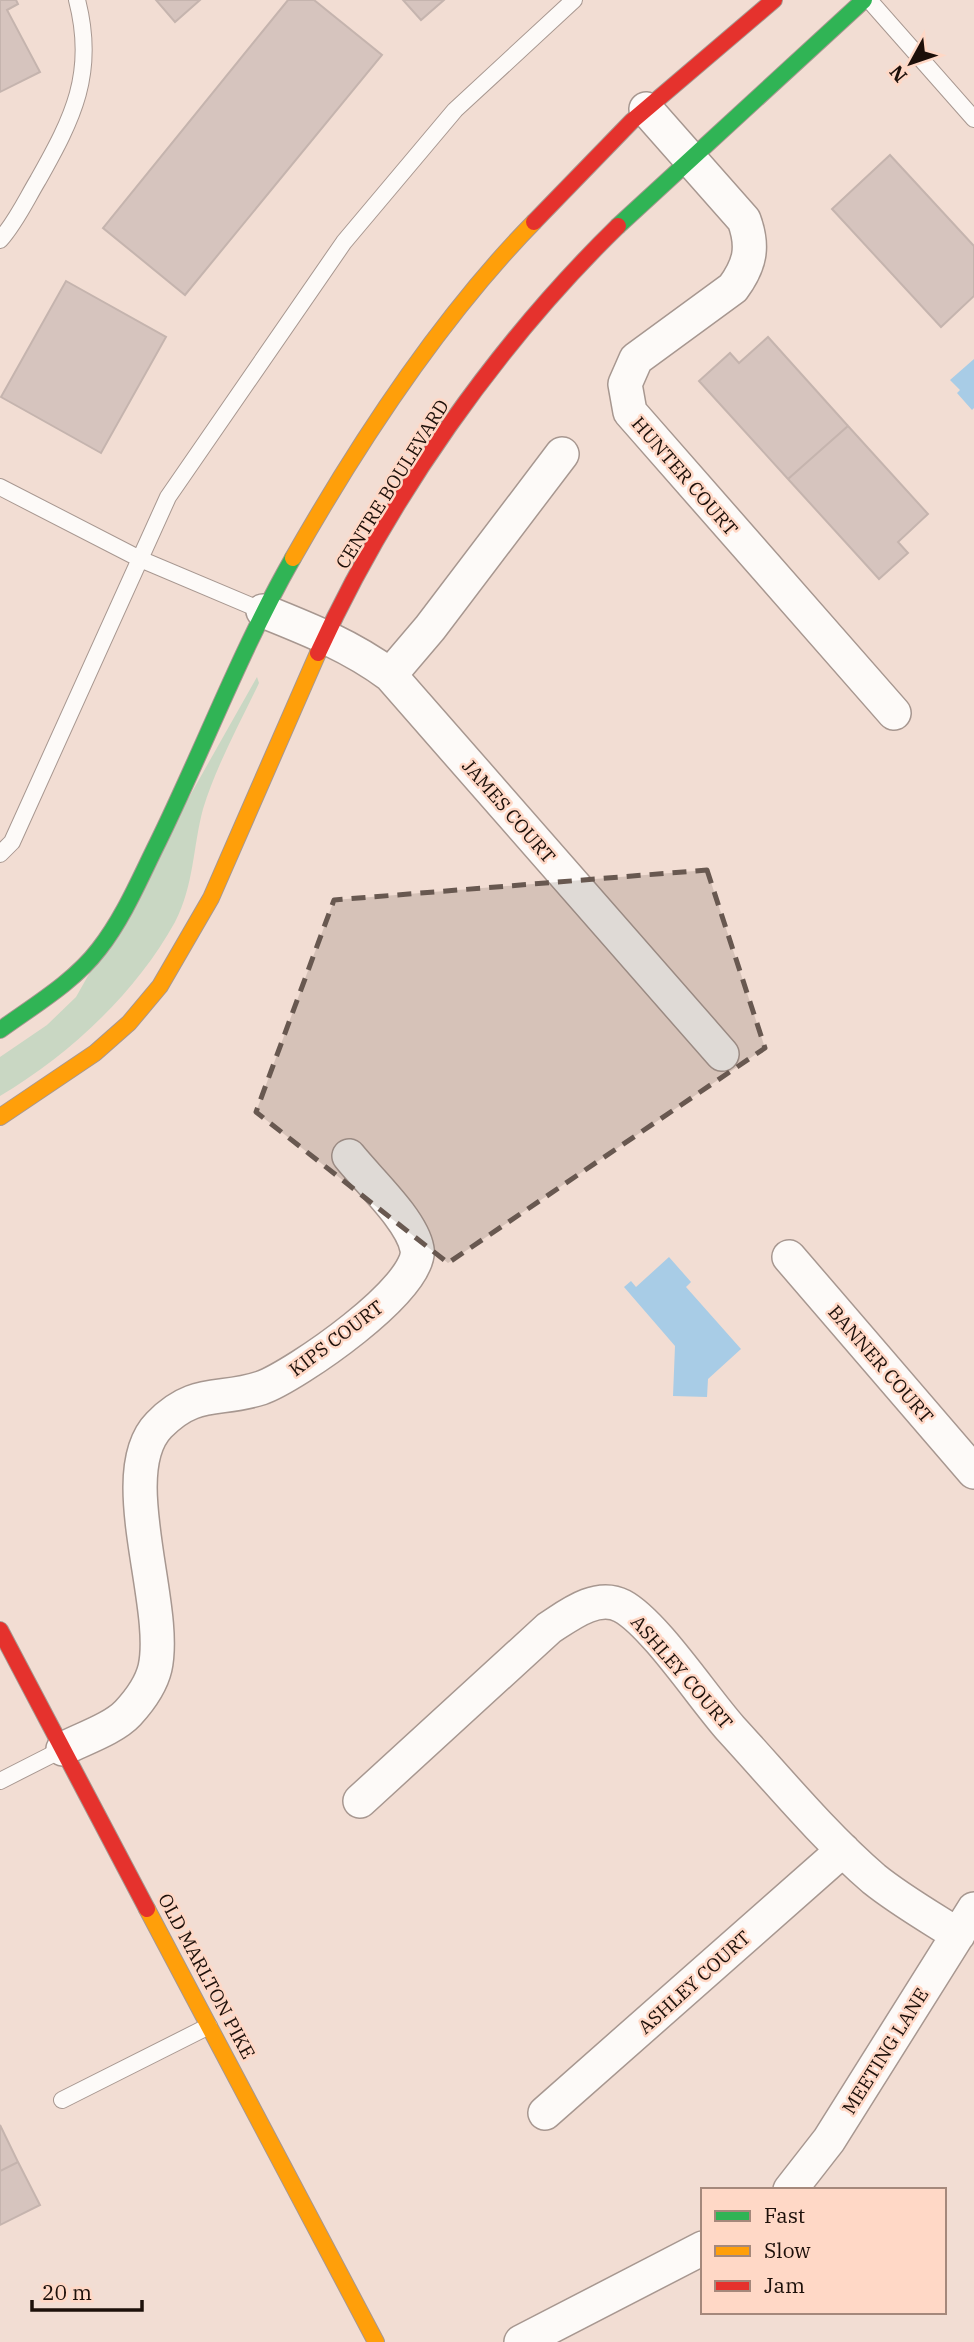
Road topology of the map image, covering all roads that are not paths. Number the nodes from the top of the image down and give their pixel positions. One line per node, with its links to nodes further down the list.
1 (77, 0): 8 (lane)
2 (574, 0): 11 (lane)
3 (774, 0): 5 (street)
4 (867, 0): 6 (lane); 7 (street, CENTRE BOULEVARD)
5 (646, 109): 7 (street, HUNTER COURT); 12 (street)
6 (974, 119)
7 (691, 157): 13 (street, CENTRE BOULEVARD); 15 (street, HUNTER COURT)
8 (0, 240)
9 (562, 454): 14 (street)
10 (0, 487): 11 (lane)
11 (140, 559): 12 (lane); 16 (lane)
12 (263, 611): 13 (street, JAMES COURT); 17 (street)
13 (326, 636): 14 (street, JAMES COURT); 19 (street, CENTRE BOULEVARD)
14 (390, 675): 18 (street, JAMES COURT)
15 (894, 713)
16 (0, 854)
17 (0, 1030)
18 (722, 1054)
19 (0, 1117)
20 (349, 1156): 24 (street, KIPS COURT)
21 (789, 1257): 22 (street, BANNER COURT)
22 (974, 1472)
23 (0, 1630): 24 (street, OLD MARLTON PIKE)
24 (63, 1749): 25 (lane); 29 (street, OLD MARLTON PIKE)
25 (0, 1781)
26 (360, 1801): 27 (street, ASHLEY COURT)
27 (843, 1850): 28 (street, ASHLEY COURT); 31 (street, ASHLEY COURT)
28 (966, 1922): 32 (street, MEETING LANE)
29 (209, 2026): 30 (lane); 34 (street, OLD MARLTON PIKE)
30 (62, 2099)
31 (545, 2113)
32 (792, 2188)
33 (701, 2249): 35 (street)
34 (376, 2342)
35 (521, 2342)

